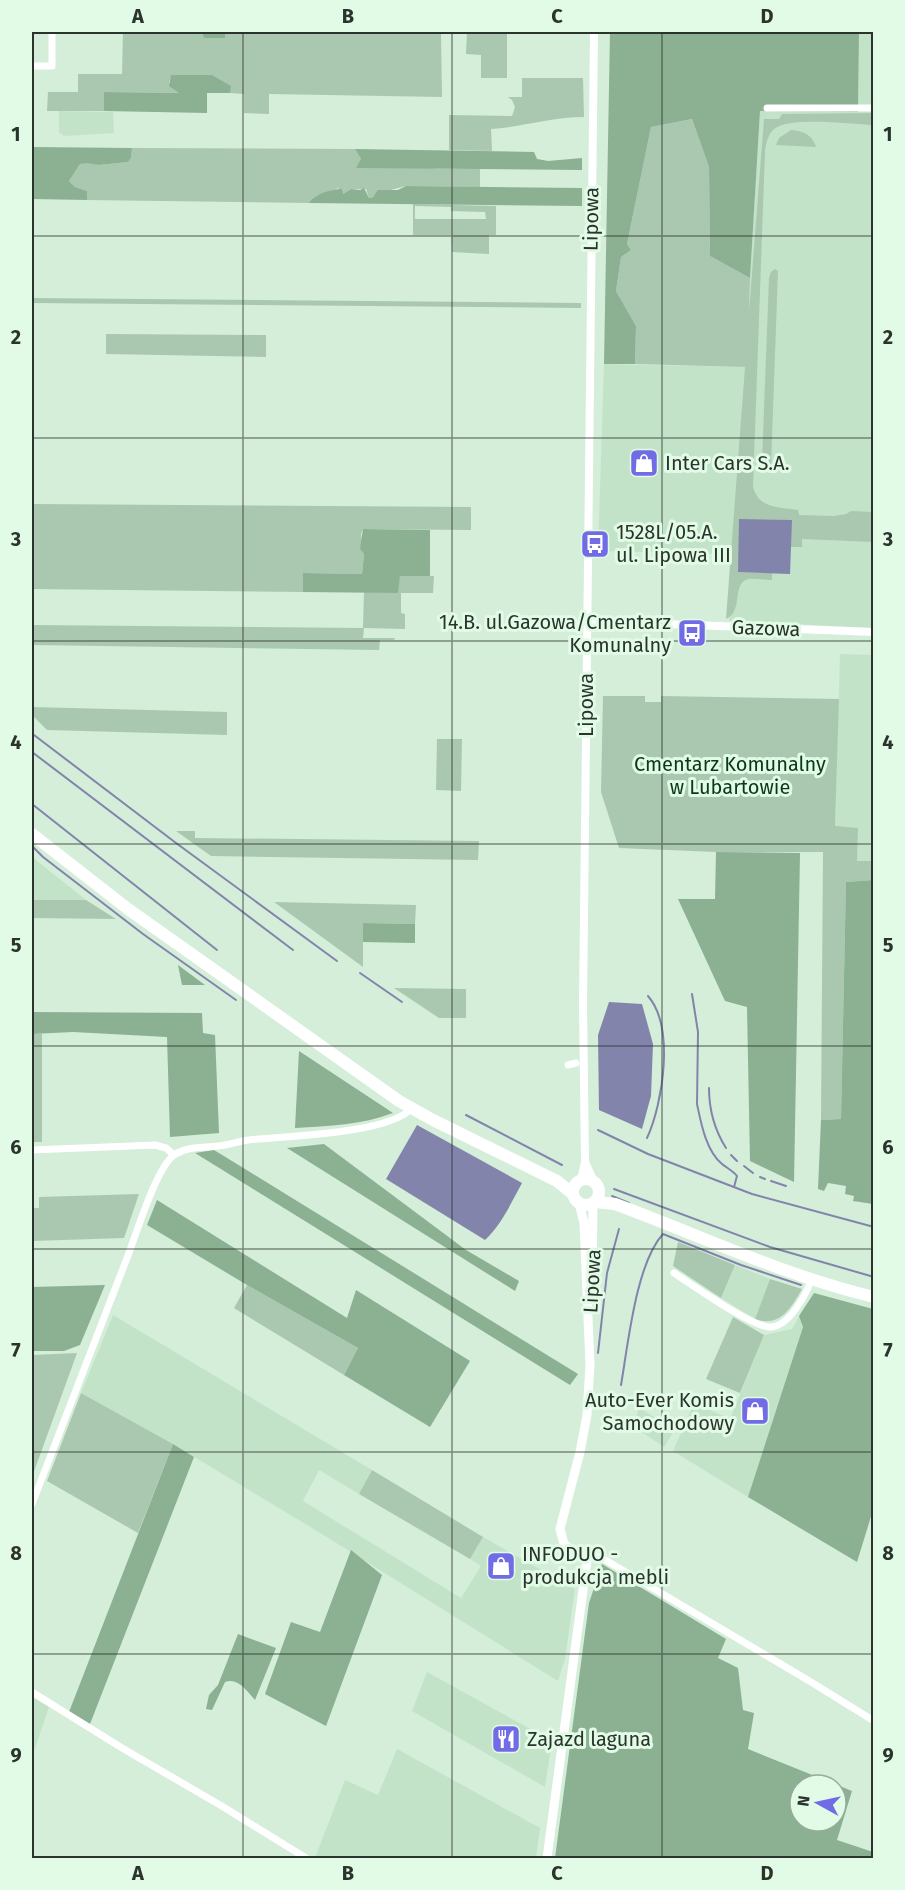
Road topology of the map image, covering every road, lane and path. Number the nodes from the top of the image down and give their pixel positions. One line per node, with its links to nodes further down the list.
1 (52, 32): 3 (street)
2 (594, 32): 6 (street, Lipowa)
3 (32, 66)
4 (767, 108): 5 (street)
5 (873, 108)
6 (586, 621): 7 (street, Gazowa); 14 (street, Lipowa)
7 (873, 632)
8 (32, 834): 11 (highway)
9 (576, 1063): 10 (street)
10 (568, 1065)
11 (412, 1108): 13 (street); 15 (highway)
12 (32, 1150): 13 (street)
13 (174, 1155): 21 (street)
14 (585, 1162): 15 (street, Lipowa); 16 (street, Lipowa)
15 (577, 1190): 16 (highway); 16 (highway); 20 (main road, Lipowa)
16 (596, 1195): 18 (highway); 20 (main road, Lipowa)
17 (674, 1273): 18 (street)
18 (811, 1280): 19 (highway)
19 (873, 1297)
20 (589, 1334): 22 (main road)
21 (32, 1504)
22 (588, 1553): 24 (street); 26 (main road)
23 (32, 1692): 25 (street)
24 (873, 1721)
25 (306, 1858)
26 (547, 1858)

